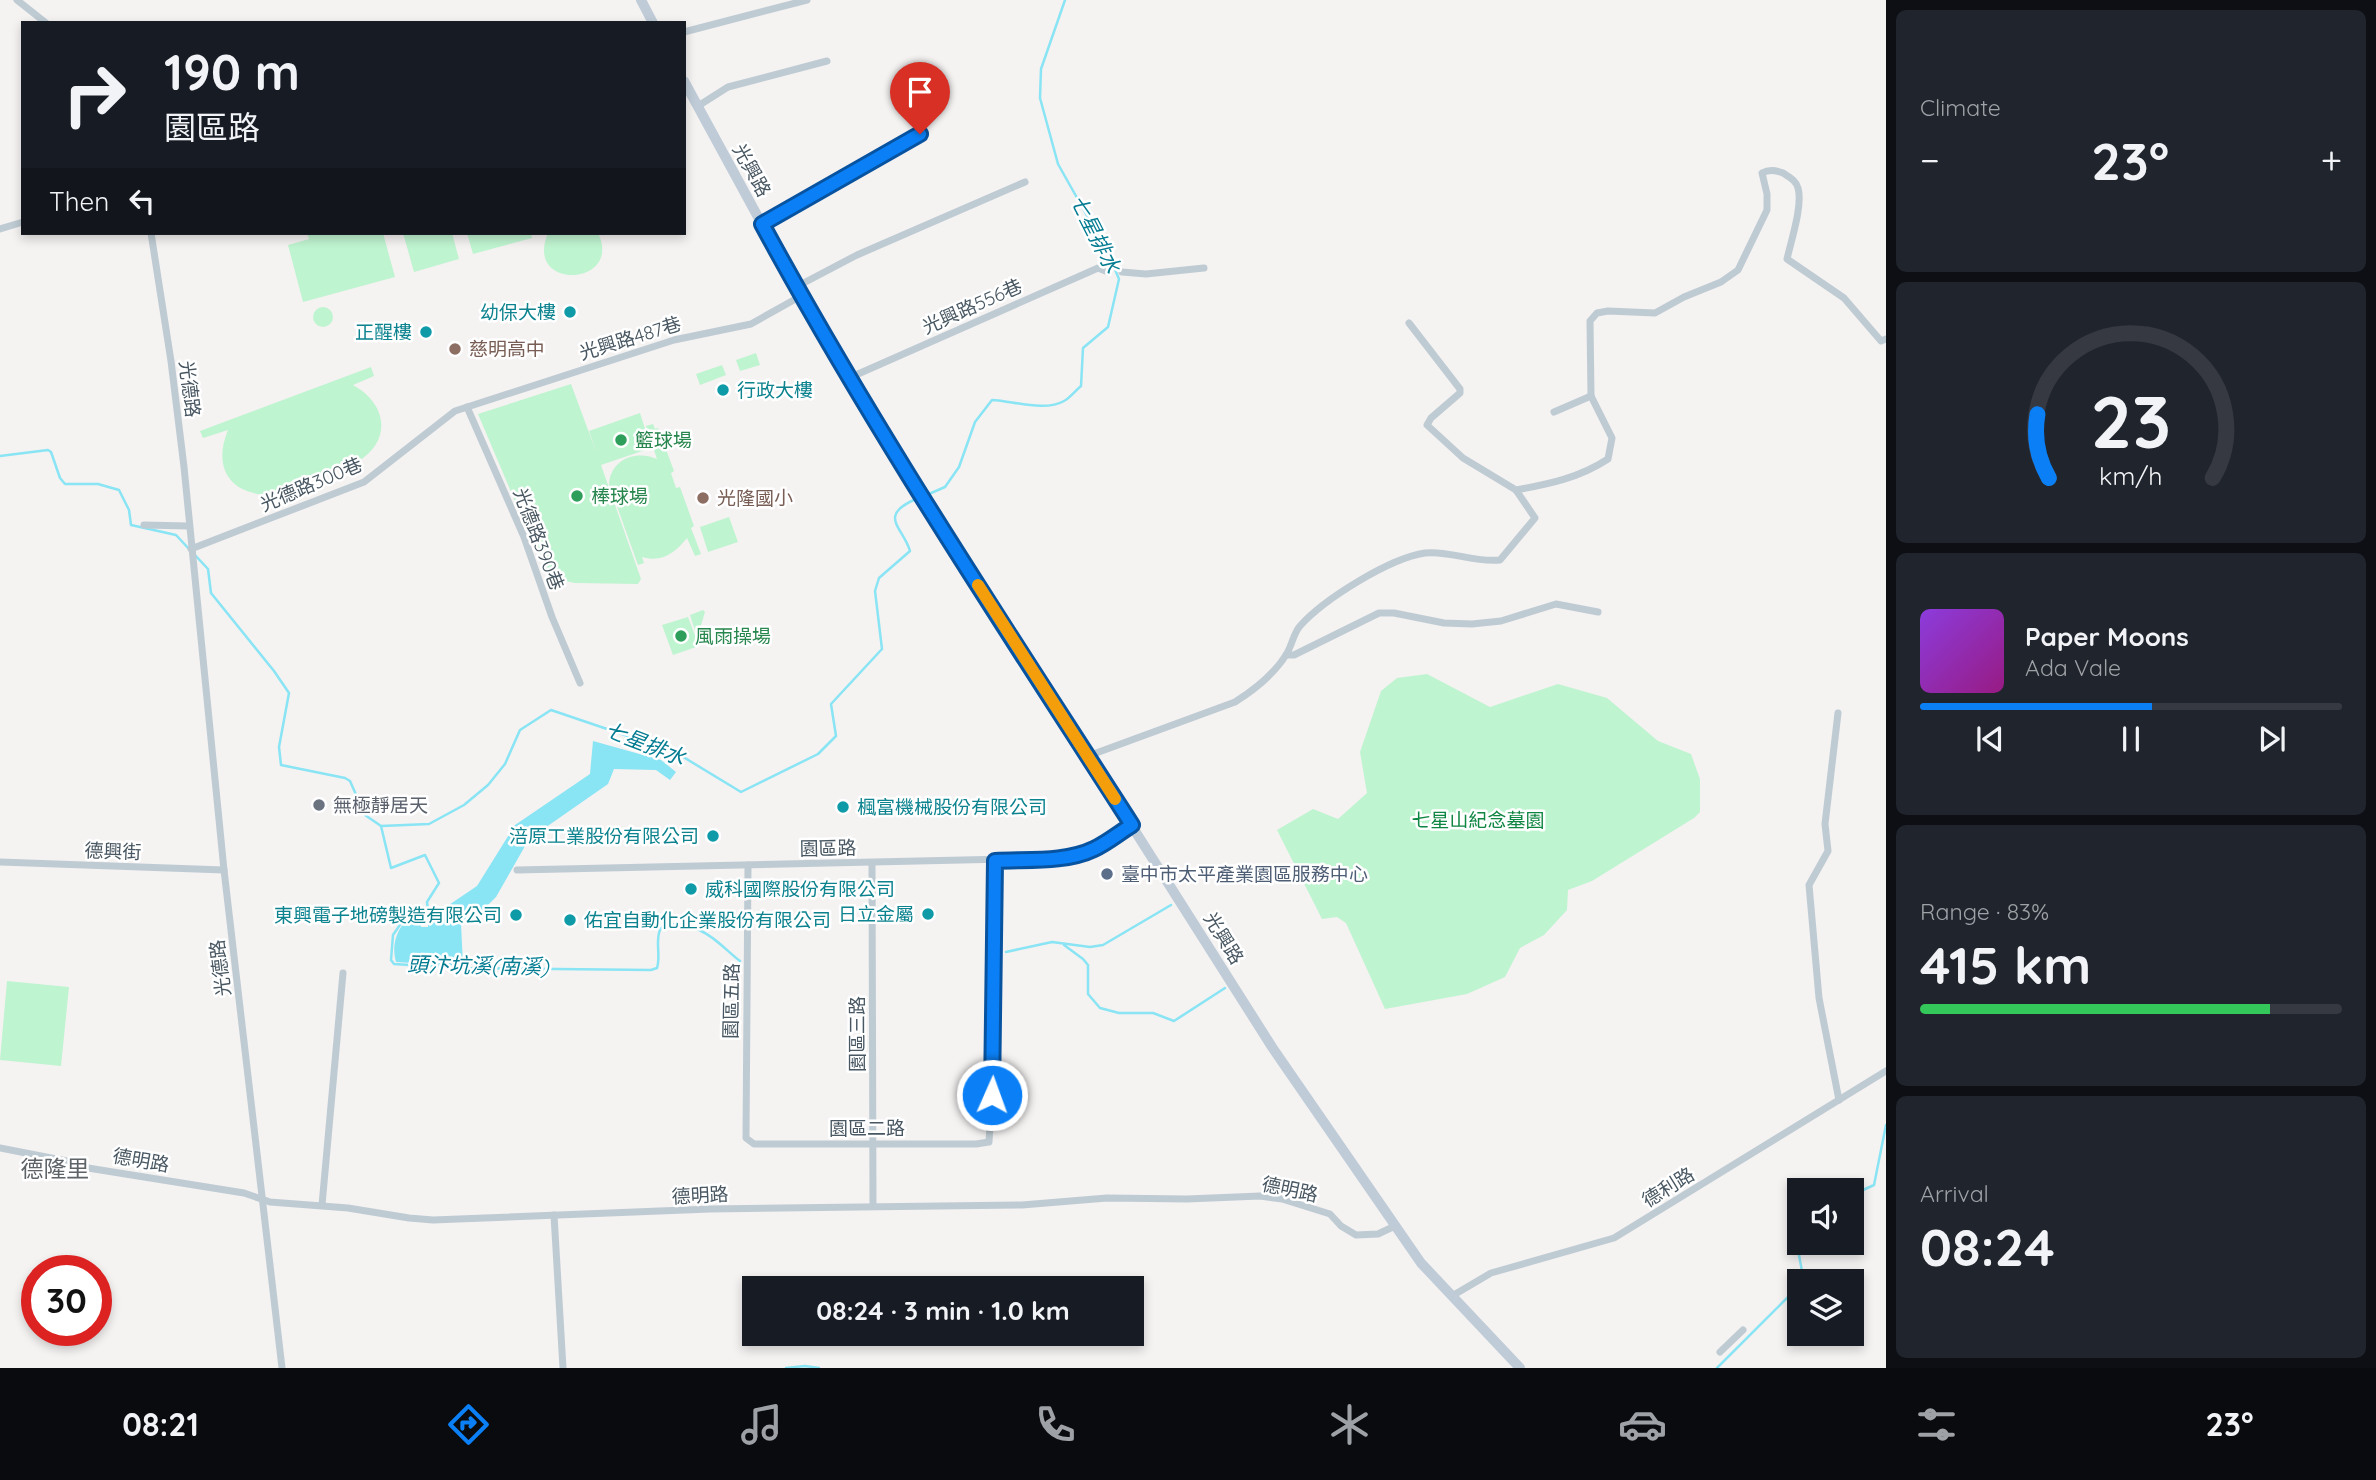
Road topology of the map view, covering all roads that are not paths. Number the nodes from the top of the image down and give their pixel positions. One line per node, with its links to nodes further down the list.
1 (17, 0): 4 (street)
2 (640, 0): 5 (main road)
3 (807, 0): 6 (street)
4 (43, 21)
5 (652, 21)
6 (686, 31)
7 (827, 61): 9 (street)
8 (686, 85): 9 (main road, 光興路)
9 (698, 106): 13 (main road, 光興路)
10 (920, 134): 13 (street)
11 (1025, 182): 19 (street, 光興路487巷)
12 (21, 223): 14 (street)
13 (762, 224): 19 (main road, 光興路)
14 (0, 229)
15 (151, 235): 28 (street, 光德路)
16 (1204, 268): 18 (street)
17 (1108, 272): 22 (street, 光興路556巷)
18 (1122, 272)
19 (799, 292): 22 (main road, 光興路); 24 (street, 光興路487巷)
20 (1409, 324): 26 (street)
21 (1886, 339): 23 (street)
22 (849, 377): 34 (main road, 光興路)
23 (1591, 396): 25 (street); 26 (street)
24 (467, 407): 29 (street, 光德路300巷); 32 (street, 光德路390巷)
25 (1554, 412)
26 (1516, 490): 31 (street)
27 (145, 525): 28 (street)
28 (188, 526): 29 (street, 光德路)
29 (191, 549): 40 (street, 光德路)
30 (1598, 612): 31 (street)
31 (1286, 655): 34 (street)
32 (580, 682)
33 (1838, 713): 44 (street)
34 (1088, 756): 35 (main road, 光興路)
35 (1132, 825): 36 (street, 園區路); 52 (main road, 光興路)
36 (995, 861): 38 (street, 園區路); 46 (street, 園區二路)
37 (0, 862): 40 (street, 德興街)
38 (872, 863): 39 (street, 園區路); 46 (street, 園區三路)
39 (748, 865): 41 (street, 園區路); 45 (street, 園區五路)
40 (224, 870): 48 (street, 光德路)
41 (517, 870)
42 (343, 973): 49 (street)
43 (1886, 1071): 44 (street, 德利路)
44 (1839, 1100): 53 (street, 德利路)
45 (746, 1138): 46 (street, 園區二路)
46 (873, 1144): 50 (street, 園區三路)
47 (0, 1148): 48 (street, 德明路)
48 (262, 1197): 49 (street, 德明路); 56 (street, 光德路)
49 (322, 1205): 51 (street, 德明路)
50 (873, 1206): 51 (street, 德明路); 52 (street, 德明路)
51 (554, 1215): 57 (street)
52 (1395, 1226): 53 (main road, 光興路)
53 (1452, 1297): 58 (main road, 光興路)
54 (1743, 1330): 55 (street)
55 (1720, 1352)
56 (282, 1368)
57 (563, 1368)
58 (1520, 1368)

